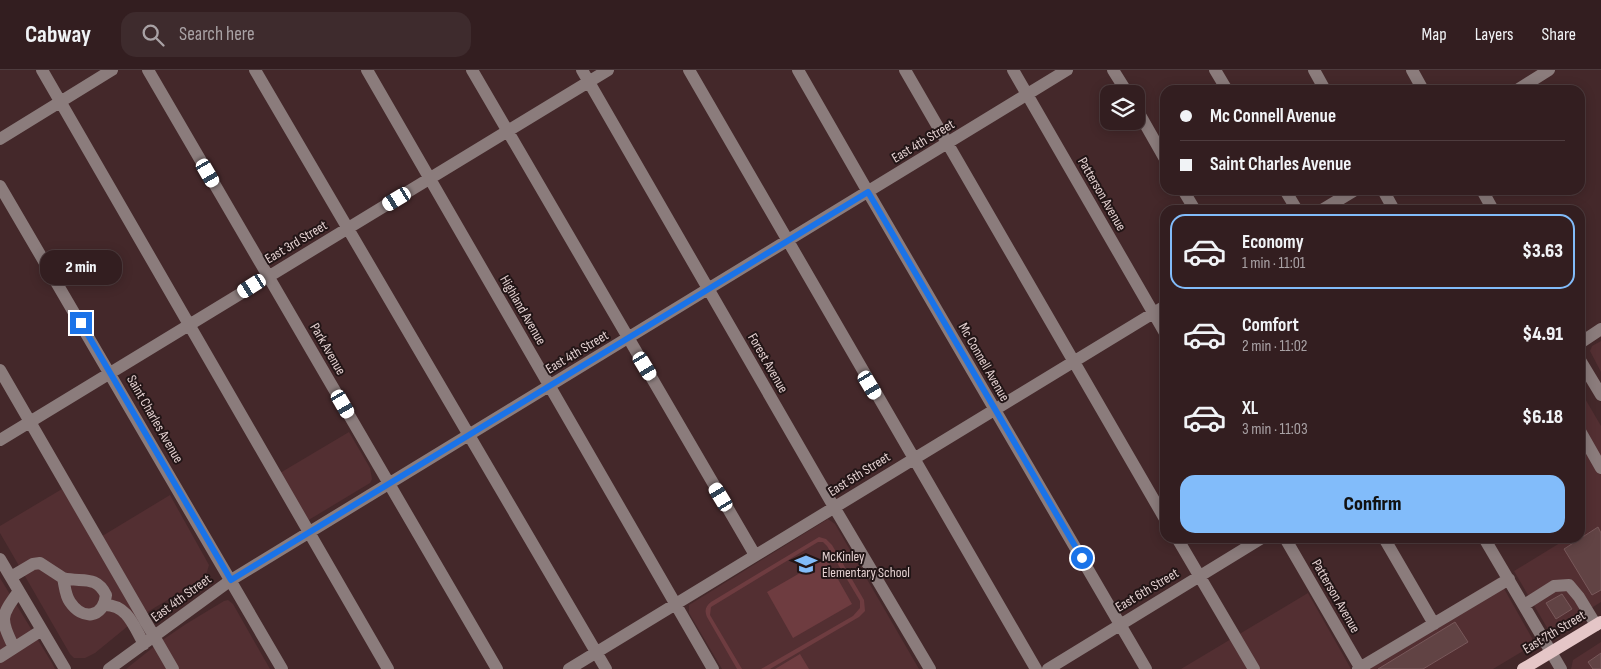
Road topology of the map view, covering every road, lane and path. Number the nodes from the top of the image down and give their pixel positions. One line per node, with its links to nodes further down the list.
1 (42, 70): 26 (street)
2 (112, 70): 26 (street)
3 (148, 70): 39 (street, Park Avenue)
4 (255, 70): 37 (street)
5 (367, 70): 32 (street, Highland Avenue)
6 (472, 70): 28 (street)
7 (582, 70): 19 (street, Forest Avenue)
8 (608, 70): 19 (street, East 3rd Street)
9 (689, 70): 38 (street)
10 (798, 70): 34 (street, Mc Connell Avenue)
11 (905, 70): 30 (street)
12 (1013, 70): 25 (street, Patterson Avenue)
13 (1067, 70): 25 (street, East 4th Street)
14 (1114, 70): 20 (street)
15 (1215, 70): 21 (street)
16 (1314, 70): 22 (street)
17 (1412, 70): 23 (street)
18 (1550, 70): 24 (street)
19 (589, 82): 28 (street, East 3rd Street); 40 (street, Forest Avenue)
20 (1123, 85)
21 (1224, 85)
22 (1322, 85)
23 (1420, 85)
24 (1525, 85)
25 (1028, 95): 30 (street, East 4th Street); 42 (street, Patterson Avenue)
26 (60, 102): 29 (street); 44 (street)
27 (1145, 124): 31 (street)
28 (508, 131): 32 (street, East 3rd Street); 46 (street)
29 (0, 139)
30 (948, 144): 34 (street, East 4th Street); 48 (street)
31 (1160, 150)
32 (430, 179): 37 (street, East 3rd Street); 52 (street, Highland Avenue)
33 (0, 186): 51 (street, Saint Charles Avenue)
34 (868, 192): 38 (street, East 4th Street); 54 (street, Mc Connell Avenue)
35 (1347, 195): 36 (street)
36 (1330, 205)
37 (348, 228): 39 (street, East 3rd Street); 56 (street)
38 (788, 241): 40 (street, East 4th Street); 59 (street)
39 (268, 276): 44 (street, East 3rd Street); 61 (street, Park Avenue)
40 (708, 289): 46 (street, East 4th Street); 62 (street, Forest Avenue)
41 (1160, 309): 42 (street, East 5th Street)
42 (1154, 313): 43 (street, Patterson Avenue); 48 (street, East 5th Street)
43 (1160, 324)
44 (189, 325): 51 (street, East 3rd Street); 64 (street)
45 (1601, 329): 47 (street)
46 (628, 338): 52 (street, East 4th Street); 70 (street)
47 (1585, 340)
48 (1074, 361): 54 (street, East 5th Street); 63 (street)
49 (1585, 368): 53 (street)
50 (0, 370): 55 (street)
51 (111, 374): 55 (street, East 3rd Street); 76 (street, Saint Charles Avenue)
52 (549, 386): 56 (street, East 4th Street); 80 (street, Highland Avenue)
53 (1601, 395)
54 (994, 409): 59 (street, East 5th Street); 84 (street, Mc Connell Avenue)
55 (30, 422): 57 (street, East 3rd Street); 77 (street)
56 (470, 435): 61 (street, East 4th Street); 88 (street)
57 (0, 440)
58 (1585, 440): 60 (street)
59 (913, 458): 62 (street, East 5th Street); 102 (street)
60 (1601, 468)
61 (389, 484): 64 (street, East 4th Street); 97 (street, Park Avenue)
62 (834, 507): 70 (street, East 5th Street); 101 (street, Forest Avenue)
63 (1160, 510)
64 (308, 533): 76 (street, East 4th Street); 96 (street)
65 (1179, 543): 72 (street)
66 (1254, 543): 72 (street, East 6th Street)
67 (1288, 543): 91 (street, Patterson Avenue)
68 (1387, 543): 83 (street)
69 (1487, 543): 75 (street)
70 (755, 555): 80 (street, East 5th Street)
71 (0, 559): 73 (street)
72 (1200, 576): 84 (street, East 6th Street); 105 (street)
73 (11, 577): 74 (street); 78 (street)
74 (63, 578): 79 (street); 79 (street)
75 (1508, 579): 81 (street); 83 (street)
76 (231, 580): 86 (street, East 4th Street); 95 (street, Saint Charles Avenue)
77 (124, 584): 79 (street); 86 (street)
78 (19, 591): 85 (street); 87 (street)
79 (105, 600): 86 (street)
80 (675, 604): 88 (street, East 5th Street); 100 (street, Highland Avenue)
81 (1524, 605): 82 (street); 89 (street)
82 (1599, 623): 89 (main road, East 7th Street)
83 (1434, 624): 91 (street)
84 (1120, 625): 103 (street, East 6th Street); 104 (street, Mc Connell Avenue)
85 (42, 630): 87 (street); 92 (street)
86 (149, 640): 93 (street, East 4th Street); 94 (street)
87 (14, 648): 90 (street)
88 (596, 652): 98 (street, East 5th Street); 99 (street)
89 (1551, 652): 106 (main road, East 7th Street); 107 (street)
90 (0, 657)
91 (1360, 668)
92 (65, 669)
93 (109, 669)
94 (173, 669)
95 (282, 669)
96 (388, 669)
97 (497, 669)
98 (569, 669)
99 (606, 669)
100 (712, 669)
101 (930, 669)
102 (1036, 669)
103 (1048, 669)
104 (1146, 669)
105 (1254, 669)
106 (1523, 669)
107 (1561, 669)

